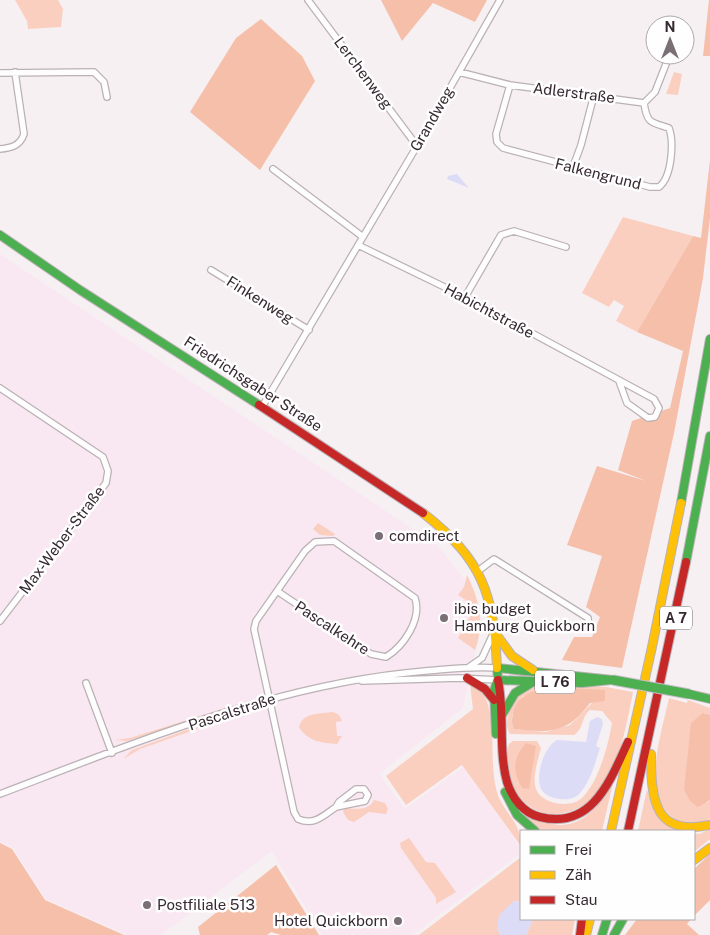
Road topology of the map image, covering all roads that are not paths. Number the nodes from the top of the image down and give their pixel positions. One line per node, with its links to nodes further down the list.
1 (308, 0): 11 (street, Lerchenweg)
2 (500, 0): 5 (street, Grandweg)
3 (666, 65): 10 (street)
4 (15, 72): 6 (street); 9 (street); 12 (street)
5 (458, 72): 7 (street, Adlerstraße); 11 (street, Grandweg)
6 (0, 73)
7 (510, 85): 8 (street, Adlerstraße); 13 (street, Falkengrund)
8 (594, 95): 10 (street, Adlerstraße); 13 (street)
9 (107, 97)
10 (644, 103): 13 (street, Falkengrund)
11 (417, 146): 16 (street, Grandweg)
12 (0, 149)
13 (573, 167)
14 (273, 169): 16 (street)
15 (0, 235): 25 (main road, Friedrichsgaber Straße / L 76)
16 (363, 237): 17 (street, Grandweg)
17 (358, 245): 20 (street, Habichtstraße); 21 (street, Grandweg)
18 (566, 248): 20 (street)
19 (211, 270): 21 (street, Finkenweg)
20 (465, 297): 23 (street, Habichtstraße)
21 (309, 330): 25 (street, Grandweg)
22 (710, 339): 45 (main road, A 7)
23 (619, 381): 23 (street, Habichtstraße)
24 (0, 388): 29 (street, Max-Weber-Straße)
25 (262, 407): 27 (main road, Friedrichsgaber Straße / L 76)
26 (710, 436): 46 (main road, A 7)
27 (478, 570): 30 (street); 31 (main road, Friedrichsgaber Straße / L 76)
28 (277, 591): 28 (street, Pascalkehre); 42 (street)
29 (0, 621)
30 (589, 628)
31 (494, 632): 32 (street); 33 (main road, Friedrichsgaber Straße / L 76); 34 (main road, Friedrichsgaber Straße / L 76)
32 (469, 667): 33 (street, Pascalstraße); 36 (street, Pascalstraße)
33 (498, 668): 34 (main road, Friedrichsgaber Straße / L 76); 37 (main road, Friedrichsgaber Straße / L 76)
34 (533, 670): 38 (main road, Friedrichsgaber Straße / L 76)
35 (467, 678): 36 (street, Pascalstraße); 37 (street, Pascalstraße); 43 (main road)
36 (355, 680): 42 (street, Pascalstraße)
37 (498, 680): 39 (main road, Friedrichsgaber Straße / L 76); 43 (main road); 44 (main road)
38 (612, 680): 39 (main road, Friedrichsgaber Straße / L 76); 41 (main road, Friedrichsgaber Straße / L 76, bridge)
39 (533, 682): 44 (main road)
40 (86, 683): 47 (street)
41 (710, 698)
42 (269, 699): 47 (street, Pascalstraße); 49 (street)
43 (494, 700): 51 (main road)
44 (502, 716): 45 (main road)
45 (638, 719): 52 (main road, A 7)
46 (652, 731): 50 (main road); 53 (main road, A 7)
47 (112, 753): 48 (street, Pascalstraße)
48 (0, 794)
49 (336, 807): 49 (street)
50 (710, 825)
51 (534, 830)
52 (611, 830)
53 (628, 830)
54 (710, 848): 55 (main road)
55 (695, 859)
56 (582, 920): 60 (main road)
57 (590, 920): 61 (main road)
58 (606, 920): 62 (main road)
59 (622, 920): 63 (main road)
60 (580, 935)
61 (586, 935)
62 (602, 935)
63 (614, 935)

